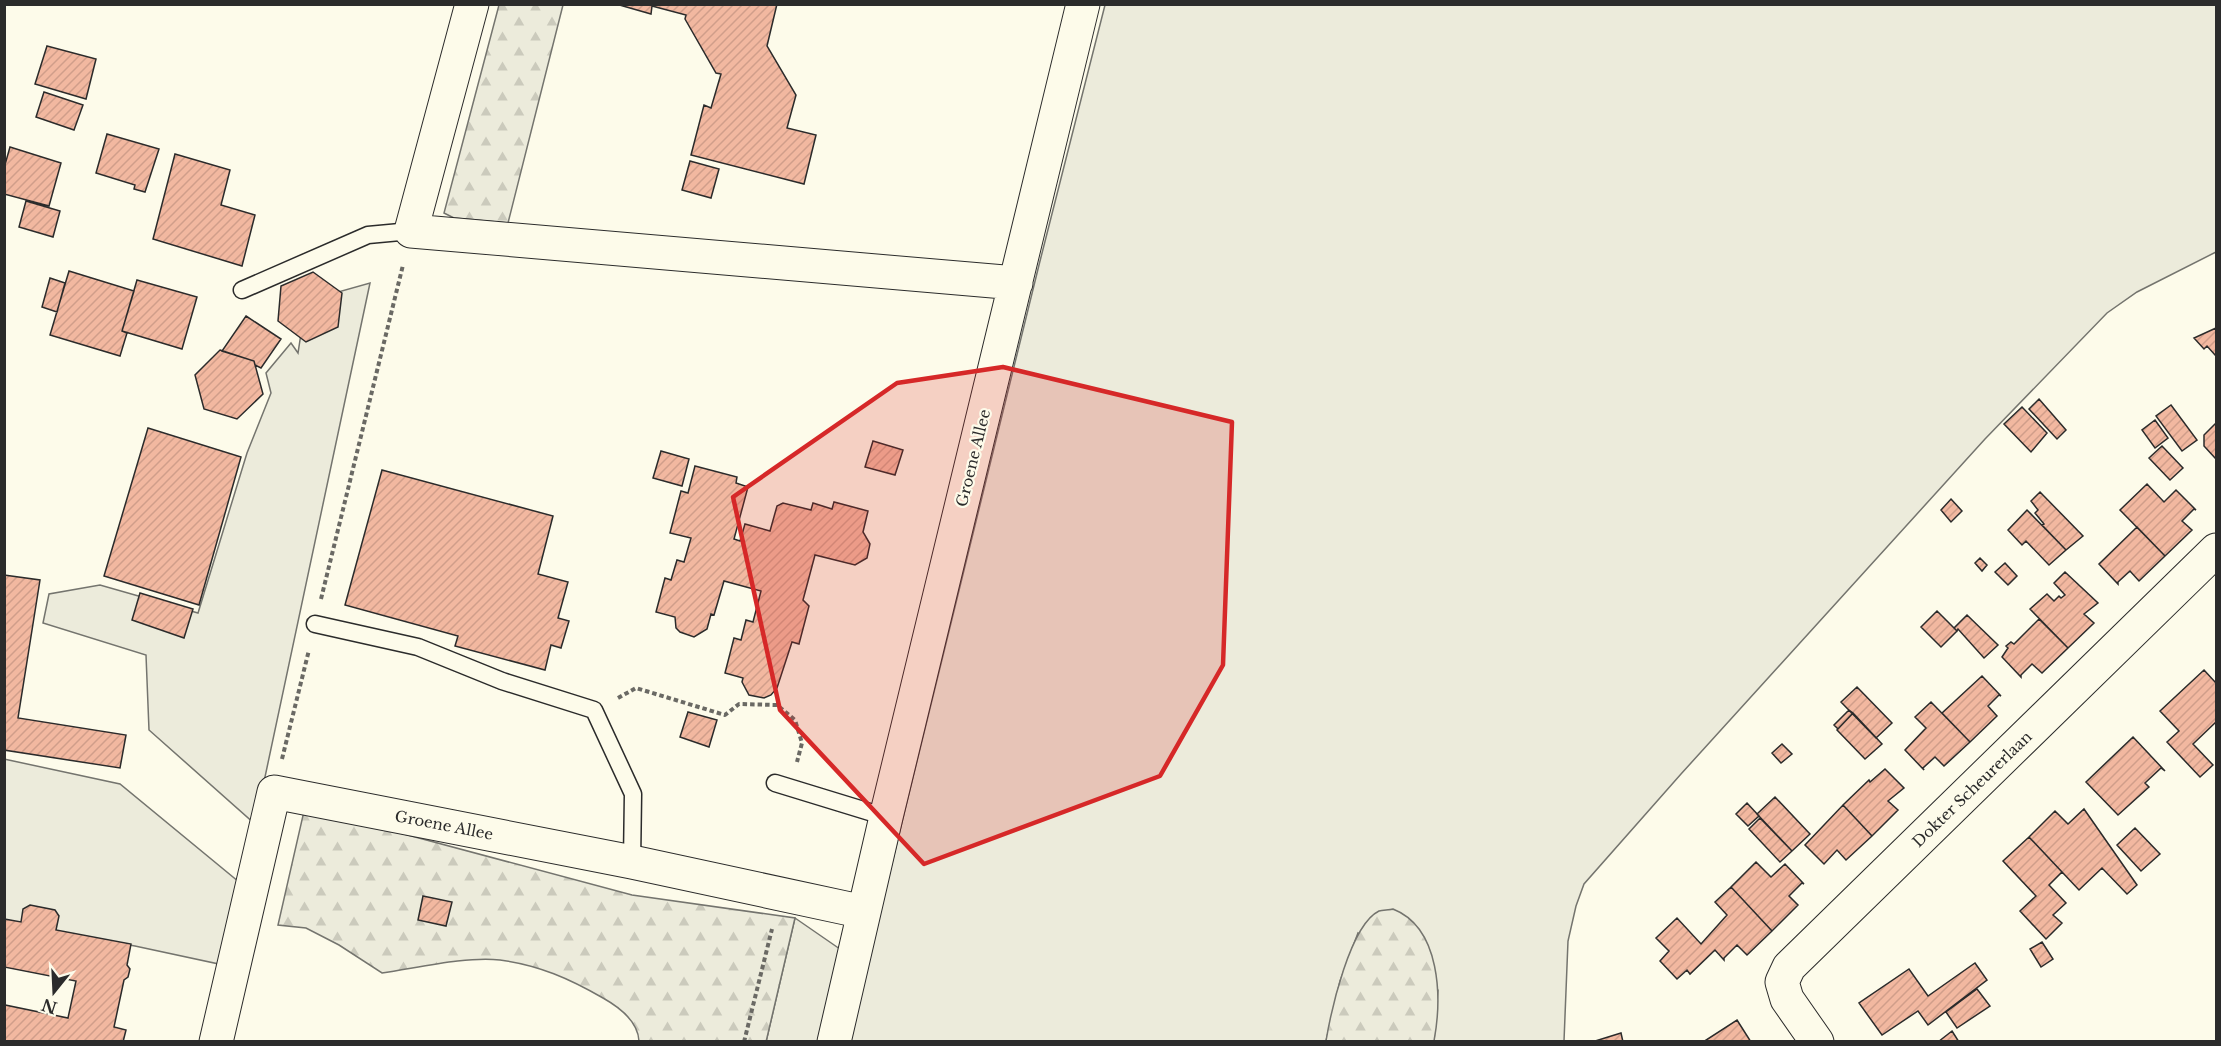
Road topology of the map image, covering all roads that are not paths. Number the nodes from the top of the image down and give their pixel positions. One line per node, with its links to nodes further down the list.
1 (472, 4): 3 (street)
2 (1083, 4): 4 (street, Groene Allee)
3 (411, 231): 4 (street); 5 (lane)
4 (1016, 283): 9 (street, Groene Allee)
5 (242, 290)
6 (2217, 550): 14 (street, Dokter Scheurerlaan)
7 (315, 624): 10 (lane)
8 (782, 785): 9 (lane)
9 (886, 817): 11 (street, Groene Allee)
10 (632, 862): 11 (street, Groene Allee); 12 (street, Groene Allee)
11 (864, 912): 13 (street, Groene Allee)
12 (216, 1041)
13 (834, 1041)
14 (1817, 1041)

